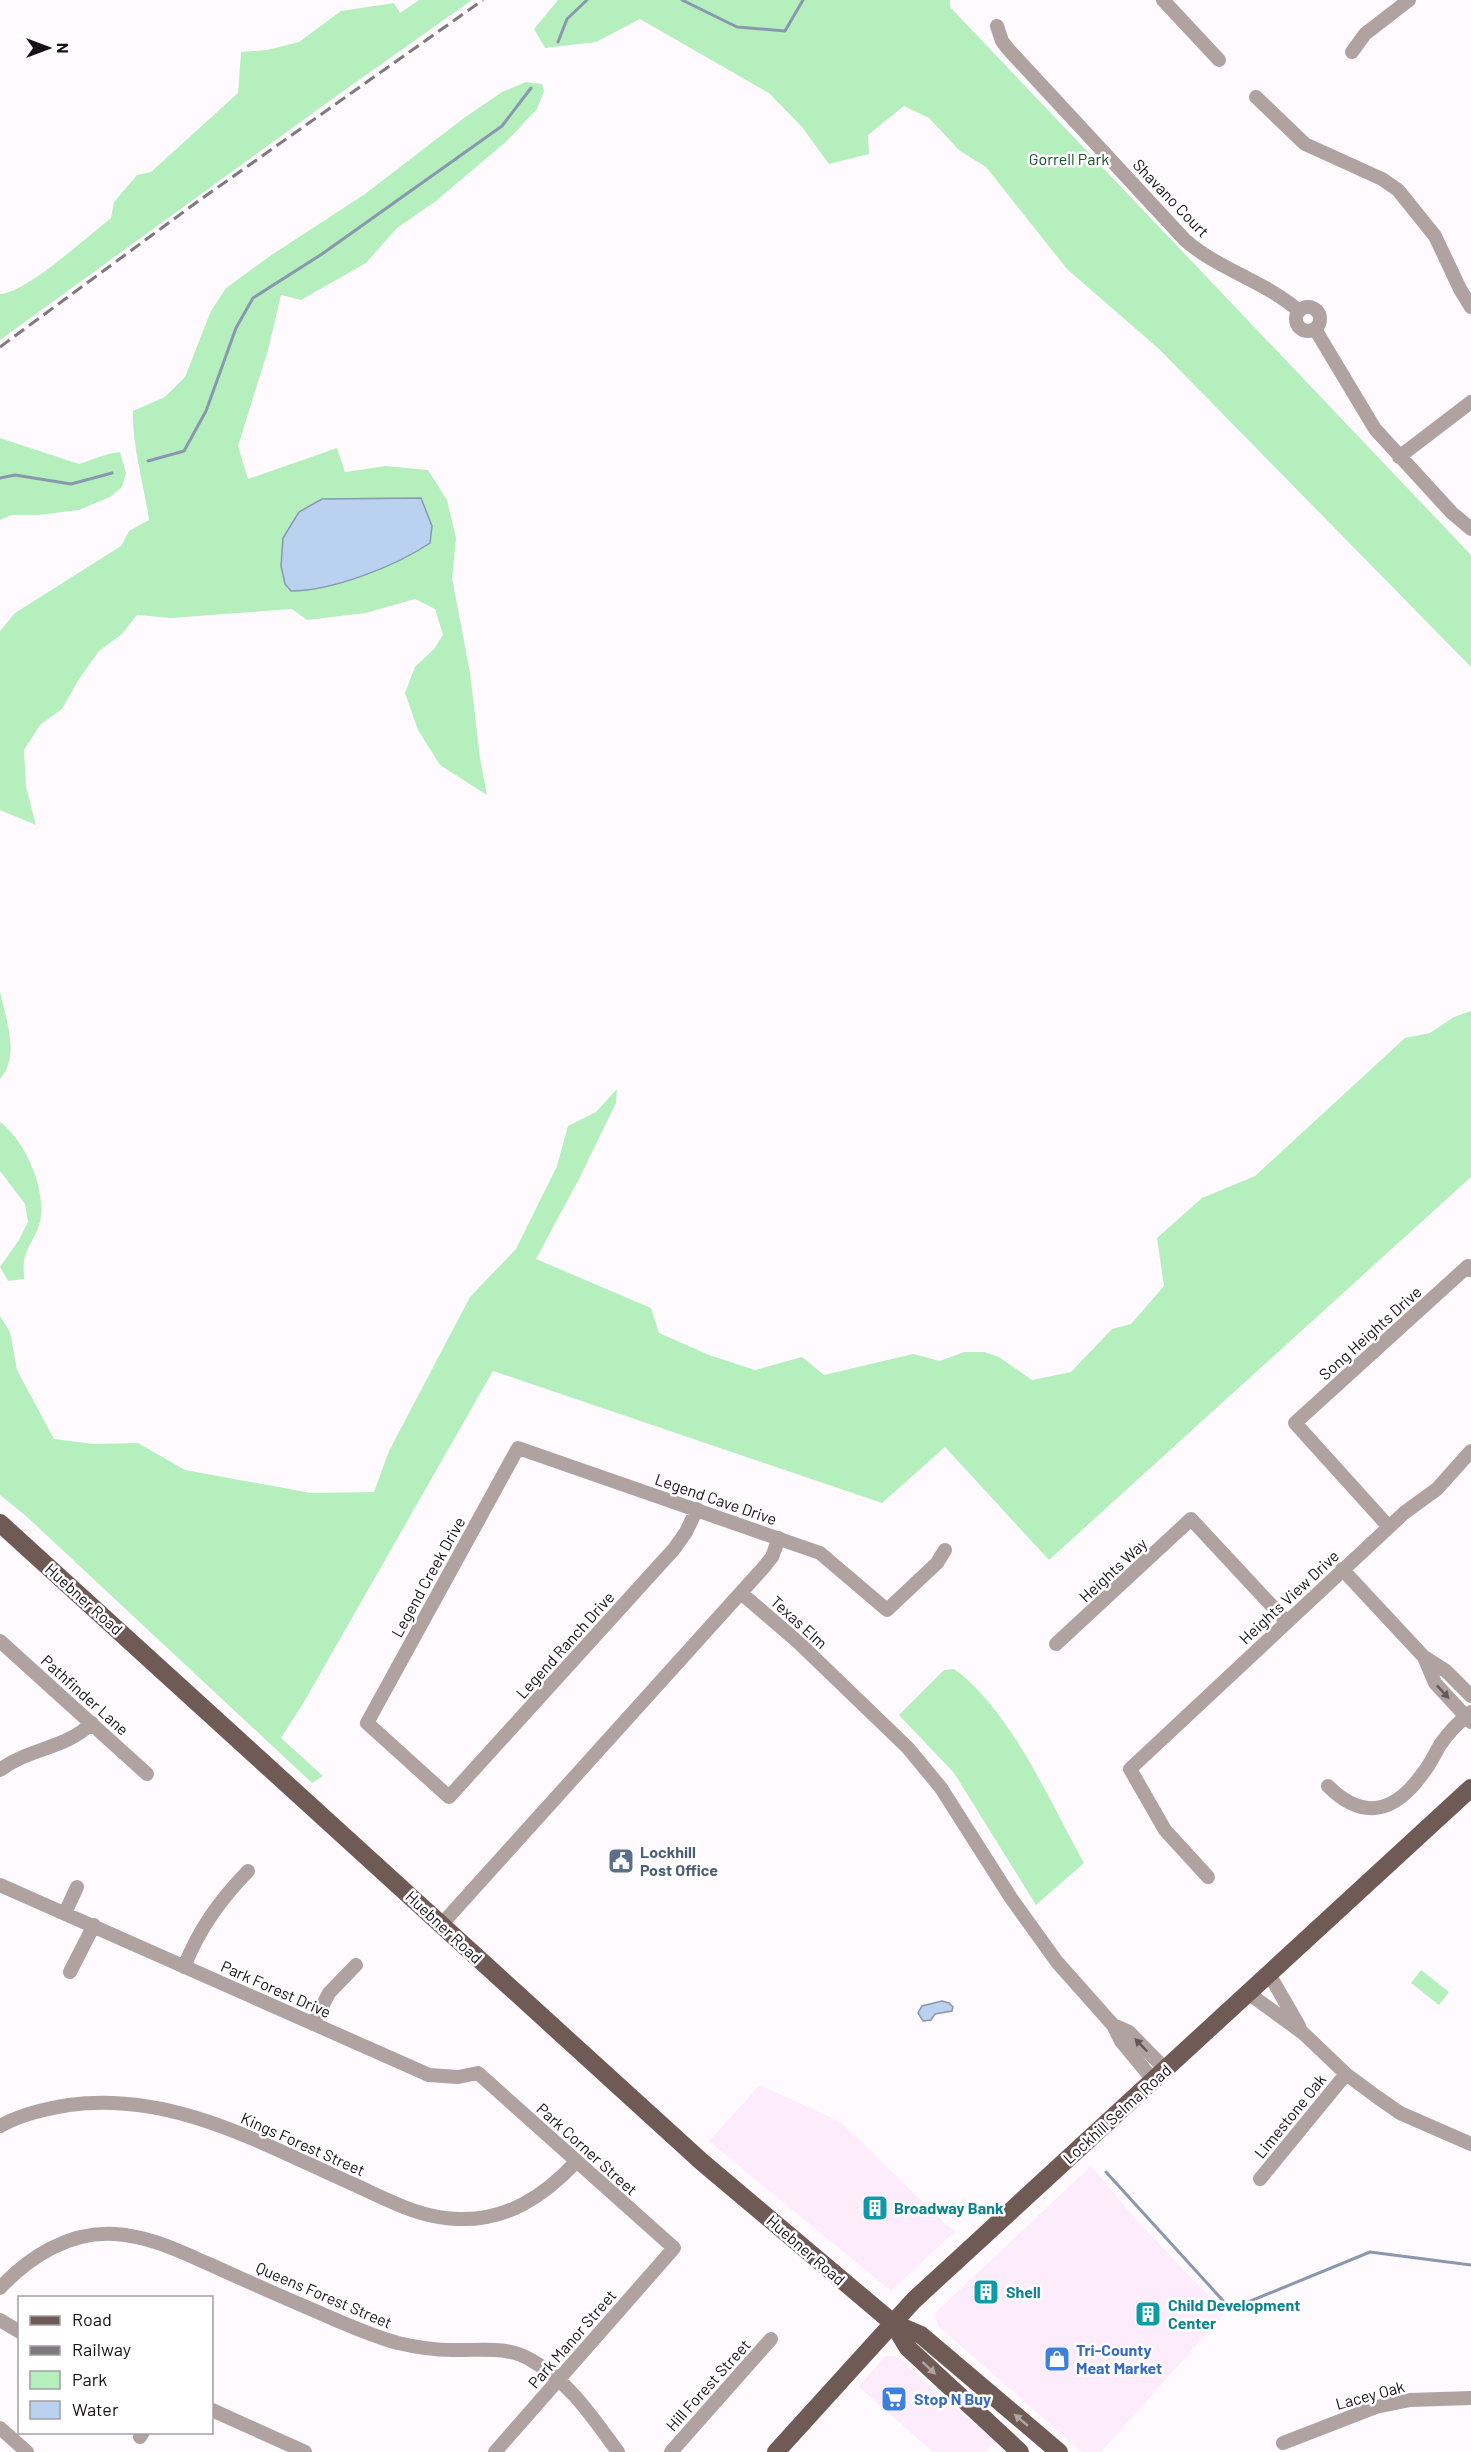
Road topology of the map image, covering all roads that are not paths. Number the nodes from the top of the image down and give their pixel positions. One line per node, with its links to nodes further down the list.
1 (1163, 0): 5 (street)
2 (1409, 0): 4 (street)
3 (997, 26): 9 (street, Shavano Court)
4 (1352, 52)
5 (1220, 60)
6 (1257, 97): 7 (street)
7 (1471, 308)
8 (1471, 402): 9 (street)
9 (1399, 457): 10 (street, Shavano Court)
10 (1471, 529)
11 (1469, 1268): 16 (street, Song Heights Drive)
12 (518, 1448): 14 (street, Legend Cave Drive); 32 (street, Legend Creek Drive)
13 (1471, 1450): 16 (street, Heights View Drive)
14 (697, 1509): 17 (street, Legend Cave Drive); 32 (street, Legend Ranch Drive)
15 (0, 1523): 39 (main road, Huebner Road)
16 (1389, 1527): 19 (street, Heights View Drive)
17 (779, 1538): 18 (street, Legend Cave Drive); 20 (street)
18 (945, 1550)
19 (1342, 1569): 21 (street, Heights View Drive); 24 (street)
20 (741, 1593): 39 (street); 49 (street, Texas Elm)
21 (1287, 1622): 23 (street, Heights Way); 34 (street, Heights View Drive)
22 (0, 1641): 27 (street, Pathfinder Lane)
23 (1056, 1644)
24 (1424, 1657): 25 (street); 26 (street, one-way to 26)
25 (1471, 1696)
26 (1469, 1717): 30 (street)
27 (92, 1723): 28 (street); 29 (street, Pathfinder Lane)
28 (0, 1770)
29 (147, 1773)
30 (1328, 1786)
31 (1471, 1788): 43 (main road, Lockhill Selma Road)
32 (449, 1797)
33 (248, 1871): 41 (street)
34 (1208, 1877)
35 (0, 1885): 37 (street, Park Forest Drive)
36 (77, 1887): 37 (street)
37 (64, 1913): 38 (street, Park Forest Drive)
38 (94, 1925): 41 (street, Park Forest Drive); 42 (street)
39 (441, 1925): 57 (main road, Huebner Road)
40 (356, 1965): 45 (street)
41 (184, 1966): 45 (street, Park Forest Drive)
42 (70, 1972)
43 (1269, 1974): 44 (main road, Lockhill Selma Road); 46 (street)
44 (1248, 1994): 46 (street); 49 (main road, Lockhill Selma Road)
45 (313, 2024): 47 (street, Park Forest Drive)
46 (1303, 2033): 48 (street)
47 (478, 2073): 52 (street, Park Corner Street)
48 (1346, 2074): 51 (street); 53 (street, Limestone Oak)
49 (1160, 2075): 57 (main road, Lockhill Selma Road)
50 (0, 2126): 52 (street, Kings Forest Street)
51 (1471, 2144)
52 (576, 2162): 54 (street, Park Corner Street)
53 (1260, 2179)
54 (674, 2248): 60 (street, Park Manor Street)
55 (0, 2288): 60 (street, Queens Forest Street)
56 (0, 2320): 58 (street)
57 (893, 2323): 70 (main road, Lockhill Selma Road); 71 (main road, Huebner Road, one-way to 71); 72 (main road, Huebner Road, one-way to 57)
58 (18, 2331)
59 (771, 2339): 69 (street, Hill Forest Street)
60 (557, 2381): 67 (street, Park Manor Street); 68 (street, Queens Forest Street)
61 (1471, 2398): 64 (street, Lacey Oak)
62 (213, 2410): 65 (street)
63 (0, 2428): 66 (street)
64 (1282, 2443)
65 (299, 2451)
66 (27, 2452)
67 (495, 2452)
68 (618, 2452)
69 (671, 2452)
70 (776, 2452)
71 (1020, 2452)
72 (1059, 2452)

